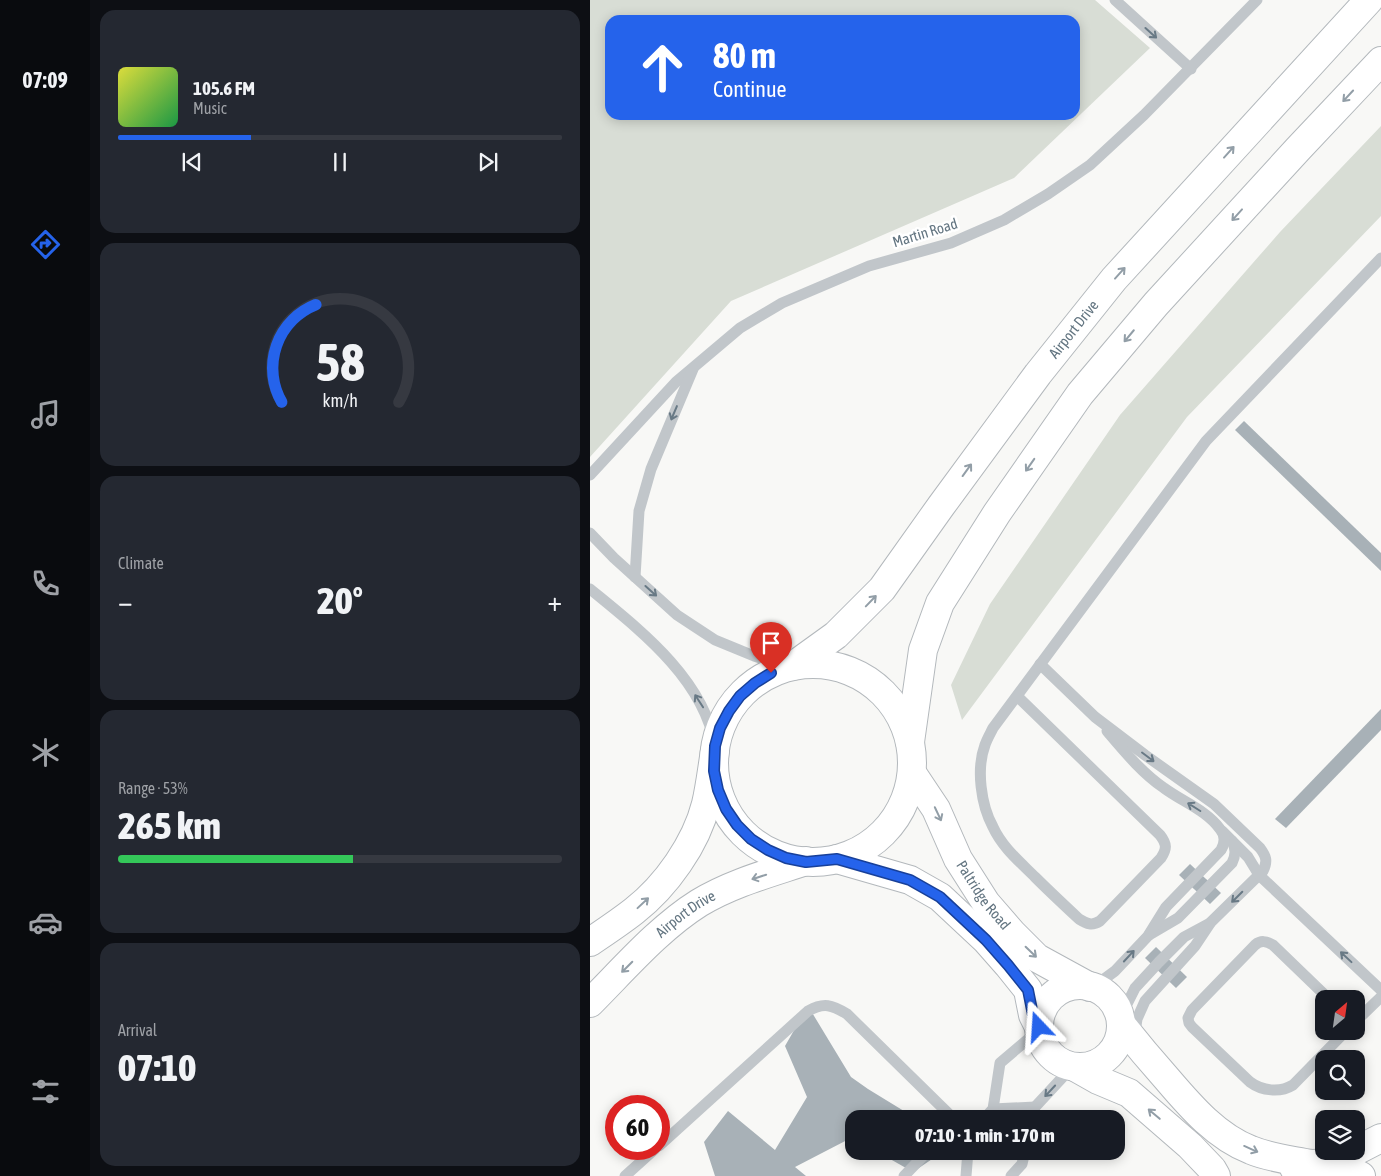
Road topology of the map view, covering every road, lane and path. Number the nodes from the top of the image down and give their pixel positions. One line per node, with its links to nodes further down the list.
1 (1115, 0): 5 (lane, one-way to 5)
2 (1257, 0): 5 (lane, Martin Road)
3 (1369, 0): 13 (main road, Airport Drive, one-way to 3)
4 (1381, 60): 16 (main road, one-way to 16)
5 (1191, 69): 7 (lane, Martin Road)
6 (1381, 258): 12 (lane)
7 (693, 368): 8 (lane, Martin Road); 10 (lane, one-way to 10)
8 (590, 475)
9 (590, 533): 10 (lane)
10 (635, 577): 13 (lane, one-way to 13)
11 (590, 589): 17 (lane, one-way to 11)
12 (1040, 664): 14 (lane); 15 (lane)
13 (791, 666): 16 (main road); 17 (main road)
14 (1017, 696): 14 (lane)
15 (1095, 717): 19 (lane, one-way to 15); 23 (lane, one-way to 23)
16 (910, 742): 18 (main road)
17 (715, 749): 22 (main road); 26 (main road, one-way to 17)
18 (912, 773): 21 (main road); 27 (main road, Paltridge Road, one-way to 27)
19 (1221, 830): 20 (lane); 25 (lane)
20 (1232, 841): 23 (lane); 25 (lane)
21 (837, 859): 22 (main road); 34 (main road, Paltridge Road)
22 (806, 862): 31 (main road, Airport Drive, one-way to 31)
23 (1259, 874): 24 (lane, one-way to 24); 29 (lane, one-way to 23)
24 (1211, 922): 33 (lane); 36 (lane)
25 (1148, 936): 27 (lane, one-way to 25)
26 (590, 942)
27 (1091, 987): 33 (main road); 34 (main road)
28 (1320, 990): 35 (lane)
29 (1381, 990)
30 (1381, 997): 32 (lane)
31 (590, 1003)
32 (1365, 1012)
33 (1120, 1021): 36 (main road); 37 (main road)
34 (1039, 1028): 37 (main road); 39 (lane)
35 (1337, 1040)
36 (1142, 1050): 49 (main road, one-way to 49)
37 (1074, 1066): 38 (lane, one-way to 38); 55 (main road, one-way to 37)
38 (1035, 1106): 39 (lane); 41 (lane)
39 (993, 1108)
40 (945, 1110): 42 (lane)
41 (1034, 1110)
42 (670, 1136)
43 (1381, 1138): 49 (main road)
44 (643, 1160): 50 (lane)
45 (919, 1160): 51 (lane)
46 (967, 1160): 52 (lane)
47 (1023, 1160): 48 (lane)
48 (1022, 1164): 53 (lane); 54 (lane)
49 (1312, 1164): 56 (main road); 57 (main road)
50 (625, 1176)
51 (904, 1176)
52 (966, 1176)
53 (1011, 1176)
54 (1017, 1176)
55 (1216, 1176)
56 (1279, 1176)
57 (1361, 1176)

